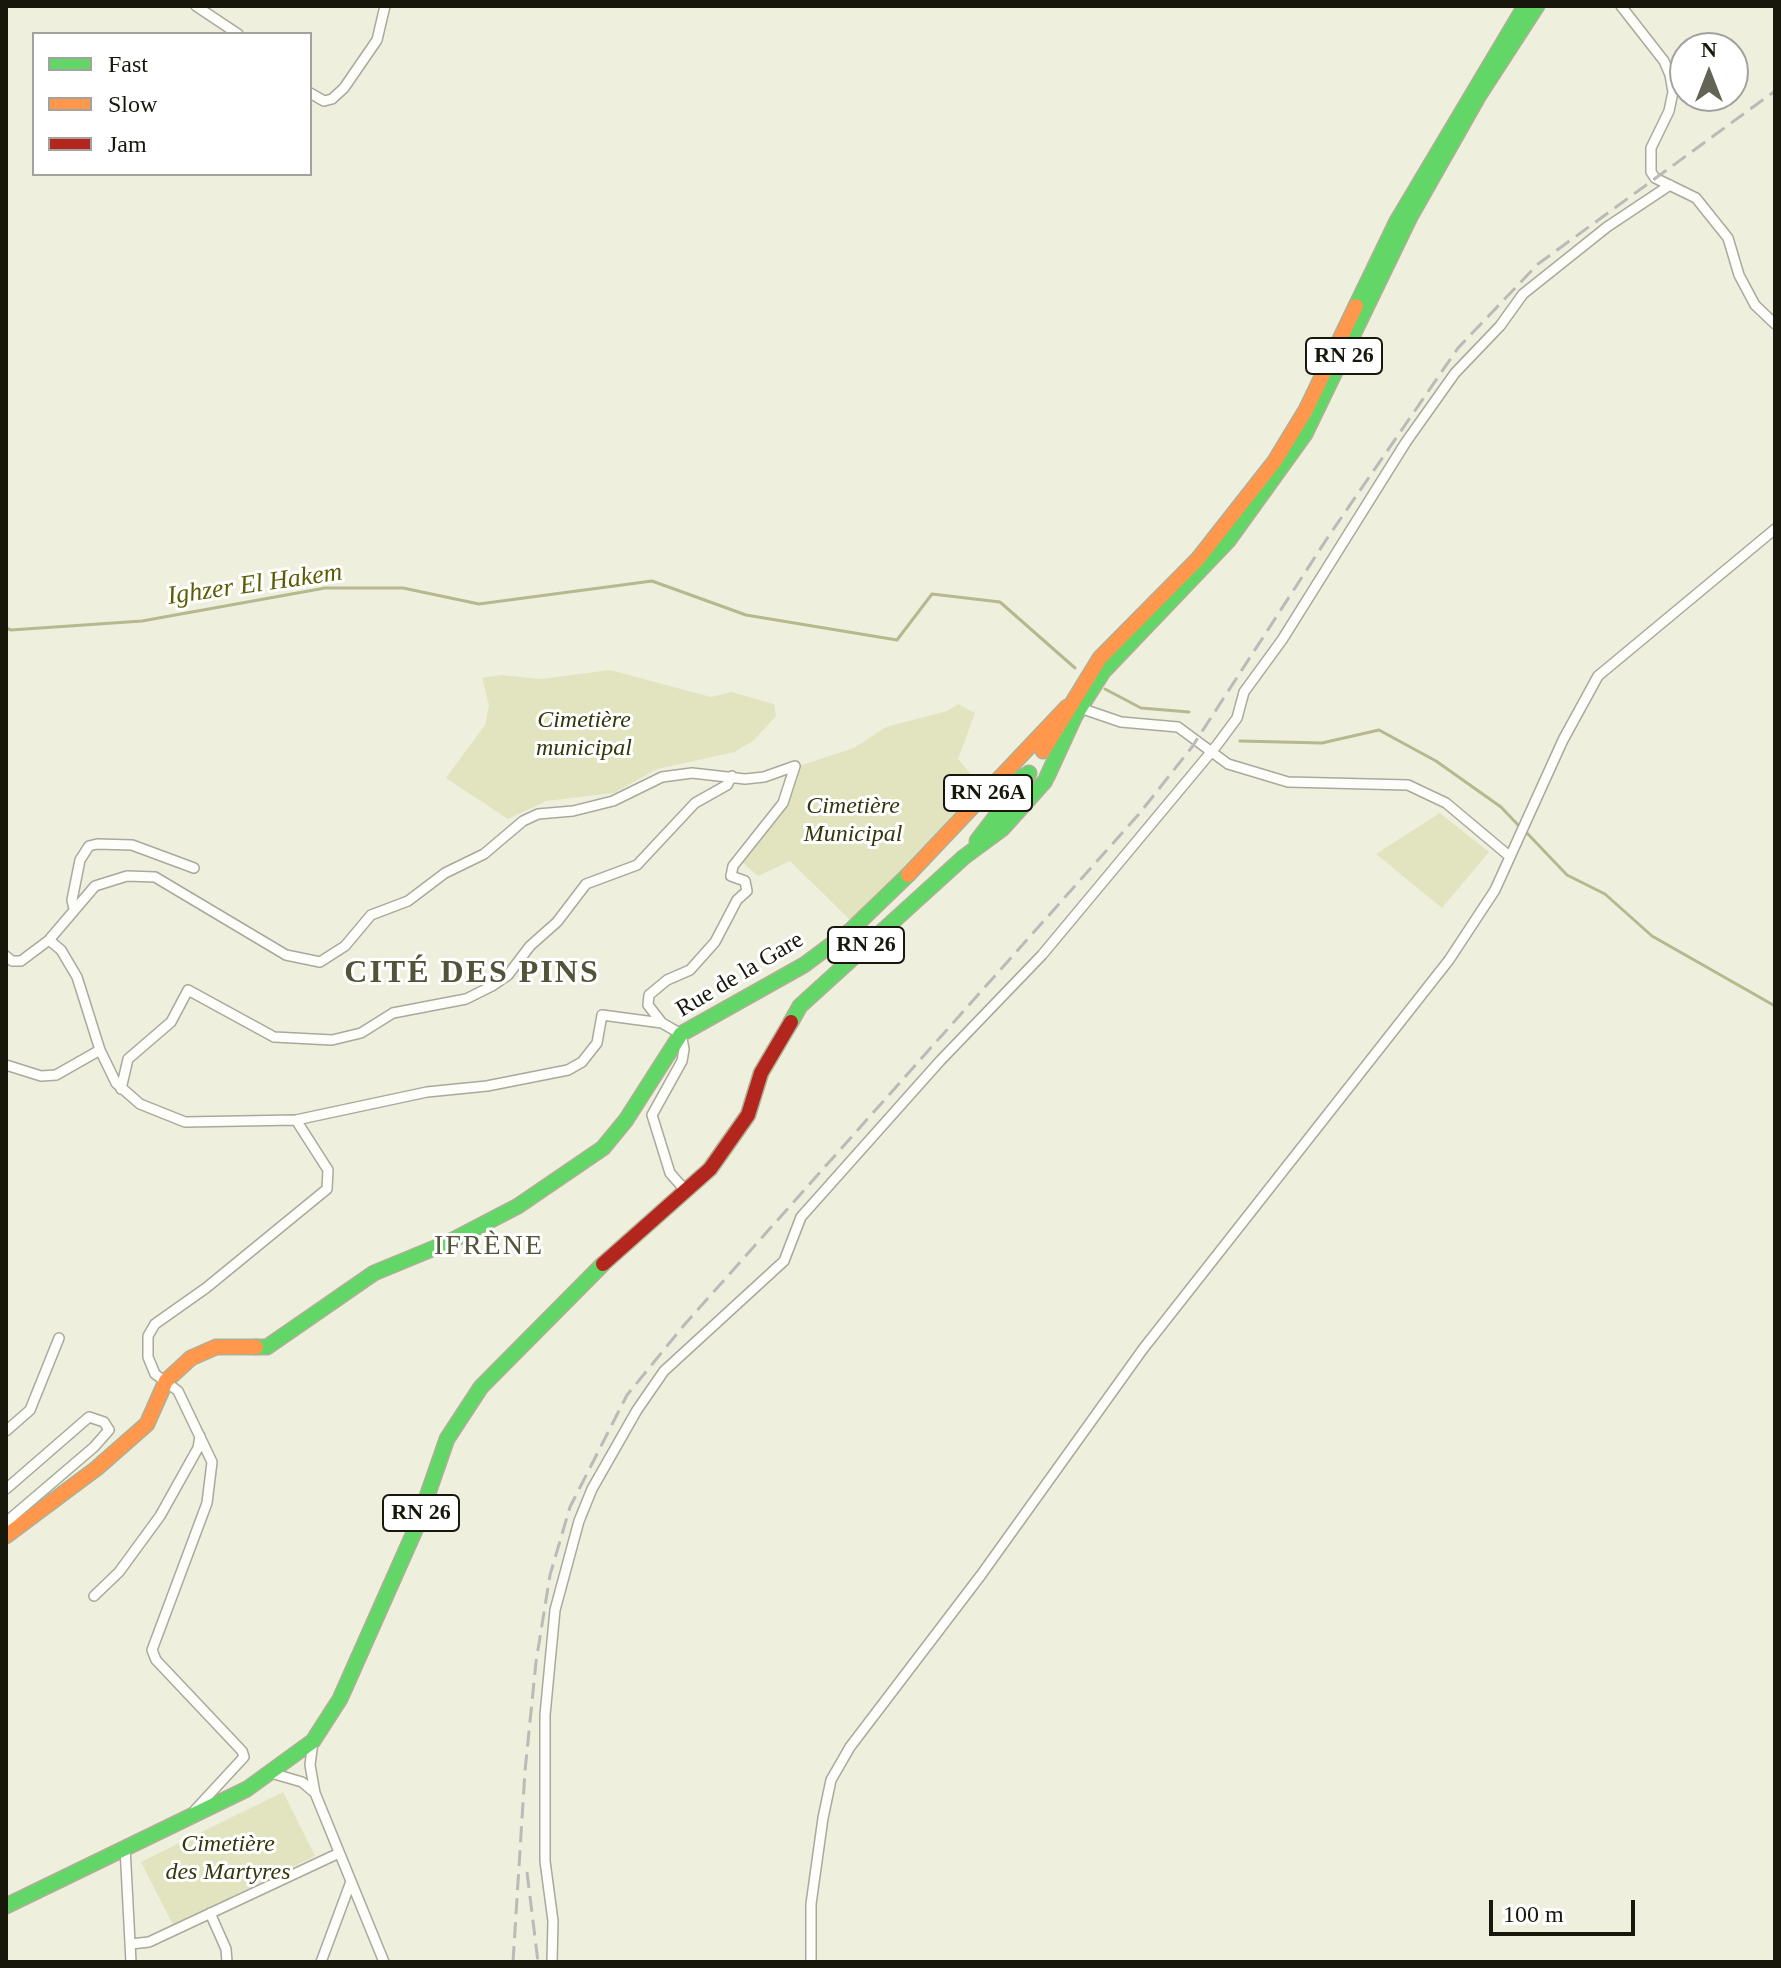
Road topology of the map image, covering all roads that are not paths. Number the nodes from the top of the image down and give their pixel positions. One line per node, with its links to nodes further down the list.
1 (196, 6): 6 (street)
2 (385, 6): 7 (street)
3 (1525, 6): 11 (main road, RN 26)
4 (1537, 6): 11 (main road, RN 26)
5 (1621, 6): 8 (street)
6 (235, 32)
7 (312, 94)
8 (1670, 185): 9 (street); 14 (street)
9 (1775, 324)
10 (1775, 529): 20 (street)
11 (1098, 669): 12 (main road, RN 26)
12 (1074, 710): 13 (main road); 14 (street); 18 (main road, RN 26)
13 (1037, 750): 15 (main road); 16 (main road, Rue de la Gare / RN 26A)
14 (1210, 752): 20 (street); 54 (street)
15 (1031, 770): 16 (main road); 18 (main road); 19 (main road); 21 (main road)
16 (1008, 773): 19 (main road, Rue de la Gare / RN 26A)
17 (732, 776): 23 (street); 26 (street); 30 (street)
18 (1046, 779): 21 (main road, RN 26)
19 (946, 839): 27 (main road, Rue de la Gare / RN 26A)
20 (1508, 855): 55 (street)
21 (964, 857): 32 (main road, RN 26)
22 (194, 868): 23 (street)
23 (74, 909): 24 (street)
24 (49, 940): 25 (street); 28 (street)
25 (6, 956)
26 (662, 1023): 27 (street); 31 (street)
27 (681, 1034): 32 (street); 34 (main road, Rue de la Gare / RN 26A)
28 (100, 1050): 29 (street); 30 (street)
29 (6, 1065)
30 (121, 1089): 31 (street)
31 (296, 1120): 34 (street)
32 (685, 1190): 40 (main road, RN 26)
33 (59, 1338): 35 (street)
34 (166, 1381): 36 (street); 38 (main road, Rue de la Gare / RN 26A)
35 (6, 1431)
36 (200, 1436): 39 (street); 43 (street)
37 (6, 1489): 38 (street)
38 (9, 1523)
39 (94, 1596)
40 (313, 1741): 41 (main road, RN 26); 42 (street)
41 (271, 1773): 42 (street); 43 (main road, RN 26)
42 (315, 1793): 45 (street)
43 (190, 1816): 44 (main road, RN 26)
44 (125, 1847): 47 (main road, RN 26); 49 (street)
45 (337, 1854): 46 (street); 48 (street)
46 (350, 1884): 52 (street); 53 (street)
47 (6, 1906)
48 (210, 1913): 49 (street); 51 (street)
49 (131, 1944): 50 (street)
50 (131, 1962)
51 (227, 1962)
52 (321, 1962)
53 (384, 1962)
54 (552, 1962)
55 (811, 1962)

